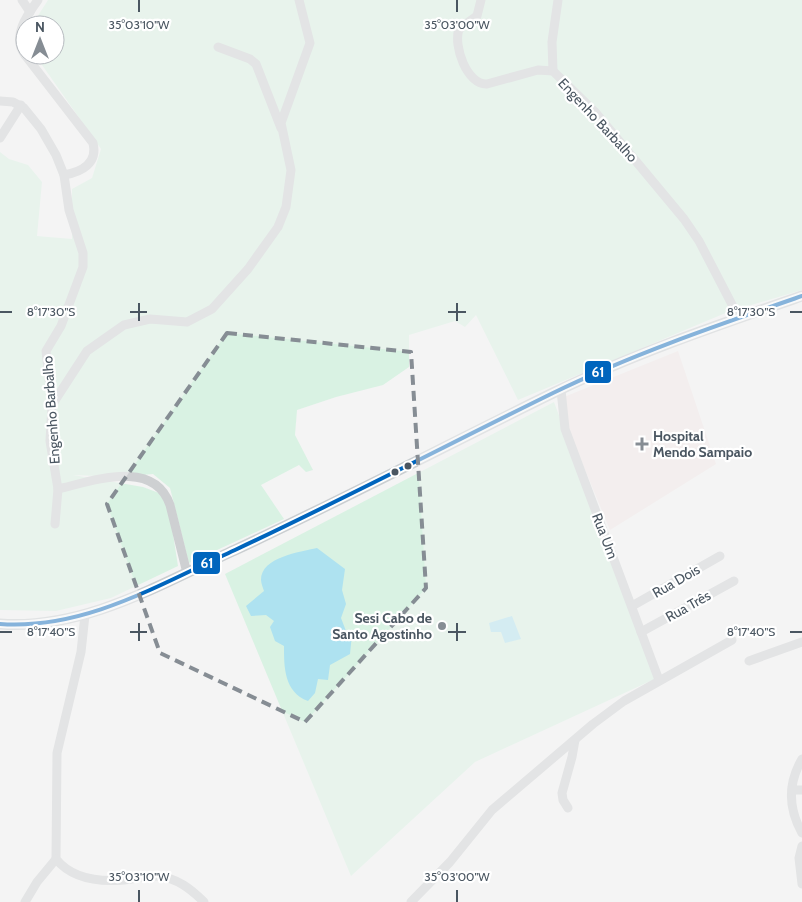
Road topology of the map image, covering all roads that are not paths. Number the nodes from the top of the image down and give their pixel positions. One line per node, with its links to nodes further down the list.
1 (22, 0): 6 (street)
2 (38, 0): 6 (street)
3 (299, 0): 13 (street)
4 (481, 0): 10 (street, Engenho Barbalho)
5 (558, 0): 10 (street)
6 (30, 12): 7 (street)
7 (29, 15)
8 (218, 47): 13 (street)
9 (33, 65): 15 (street)
10 (553, 71): 17 (street, Engenho Barbalho)
11 (0, 100): 12 (street)
12 (20, 105): 14 (street); 15 (street, Engenho Barbalho)
13 (281, 128): 19 (street)
14 (0, 138)
15 (64, 176): 19 (street, Engenho Barbalho)
16 (802, 296): 17 (main road)
17 (739, 318): 18 (main road)
18 (561, 390): 23 (main road); 25 (street, Rua Um)
19 (52, 405): 20 (street, Engenho Barbalho)
20 (58, 489): 21 (street, Engenho Barbalho); 23 (street)
21 (56, 524)
22 (720, 556): 25 (street, Rua Dois)
23 (187, 573): 26 (main road)
24 (734, 581): 28 (street, Rua Três)
25 (632, 606): 28 (street, Rua Um)
26 (85, 615): 27 (main road); 40 (street)
27 (0, 624)
28 (641, 632): 32 (street, Rua Um)
29 (732, 640): 32 (street)
30 (802, 642): 31 (street)
31 (749, 662)
32 (659, 680): 33 (street)
33 (575, 740): 37 (street); 44 (street)
34 (802, 759): 35 (street)
35 (792, 790): 36 (street); 38 (street)
36 (802, 790)
37 (568, 808)
38 (802, 833)
39 (802, 846): 41 (street)
40 (56, 859): 42 (street); 43 (street)
41 (802, 884)
42 (25, 902)
43 (204, 902)
44 (411, 902)

